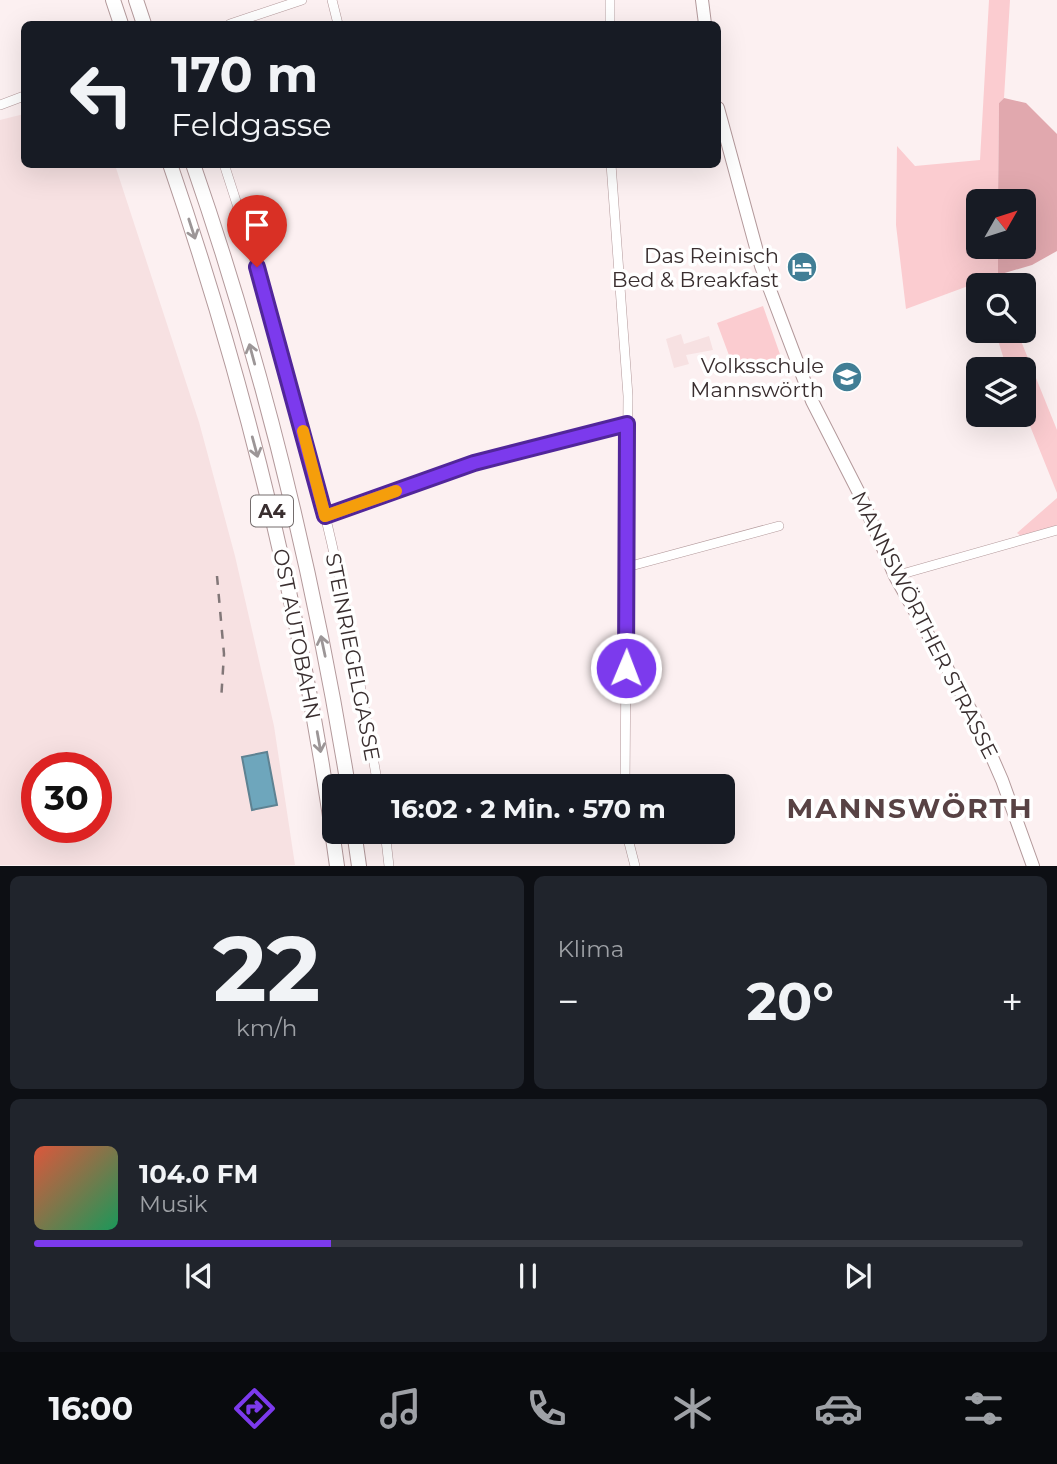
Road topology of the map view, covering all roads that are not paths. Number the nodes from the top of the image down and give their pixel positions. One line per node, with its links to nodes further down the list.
1 (113, 0): 7 (highway)
2 (136, 0): 8 (highway)
3 (302, 0): 9 (street)
4 (332, 0): 10 (street)
5 (610, 0): 11 (street)
6 (702, 0): 12 (main road)
7 (120, 21)
8 (144, 21)
9 (239, 21)
10 (337, 21)
11 (610, 21)
12 (705, 21)
13 (21, 97): 14 (street)
14 (0, 105)
15 (721, 120): 25 (main road, MANNSWÖRTHER STRASSE)
16 (171, 168): 32 (highway, OST AUTOBAHN / A4, one-way to 32)
17 (194, 168): 26 (highway, OST AUTOBAHN / A4, one-way to 17)
18 (225, 168): 21 (street, STEINRIEGELGASSE)
19 (611, 168): 20 (street)
20 (627, 424): 21 (street); 24 (street)
21 (325, 516): 27 (street, STEINRIEGELGASSE)
22 (779, 526): 24 (street)
23 (1057, 530): 25 (street)
24 (627, 567): 28 (street)
25 (895, 576): 36 (main road, MANNSWÖRTHER STRASSE)
26 (346, 774)
27 (376, 774)
28 (625, 774)
29 (356, 844): 33 (highway)
30 (386, 844): 34 (street)
31 (629, 844): 35 (street)
32 (337, 866)
33 (359, 866)
34 (389, 866)
35 (635, 866)
36 (1033, 866)

